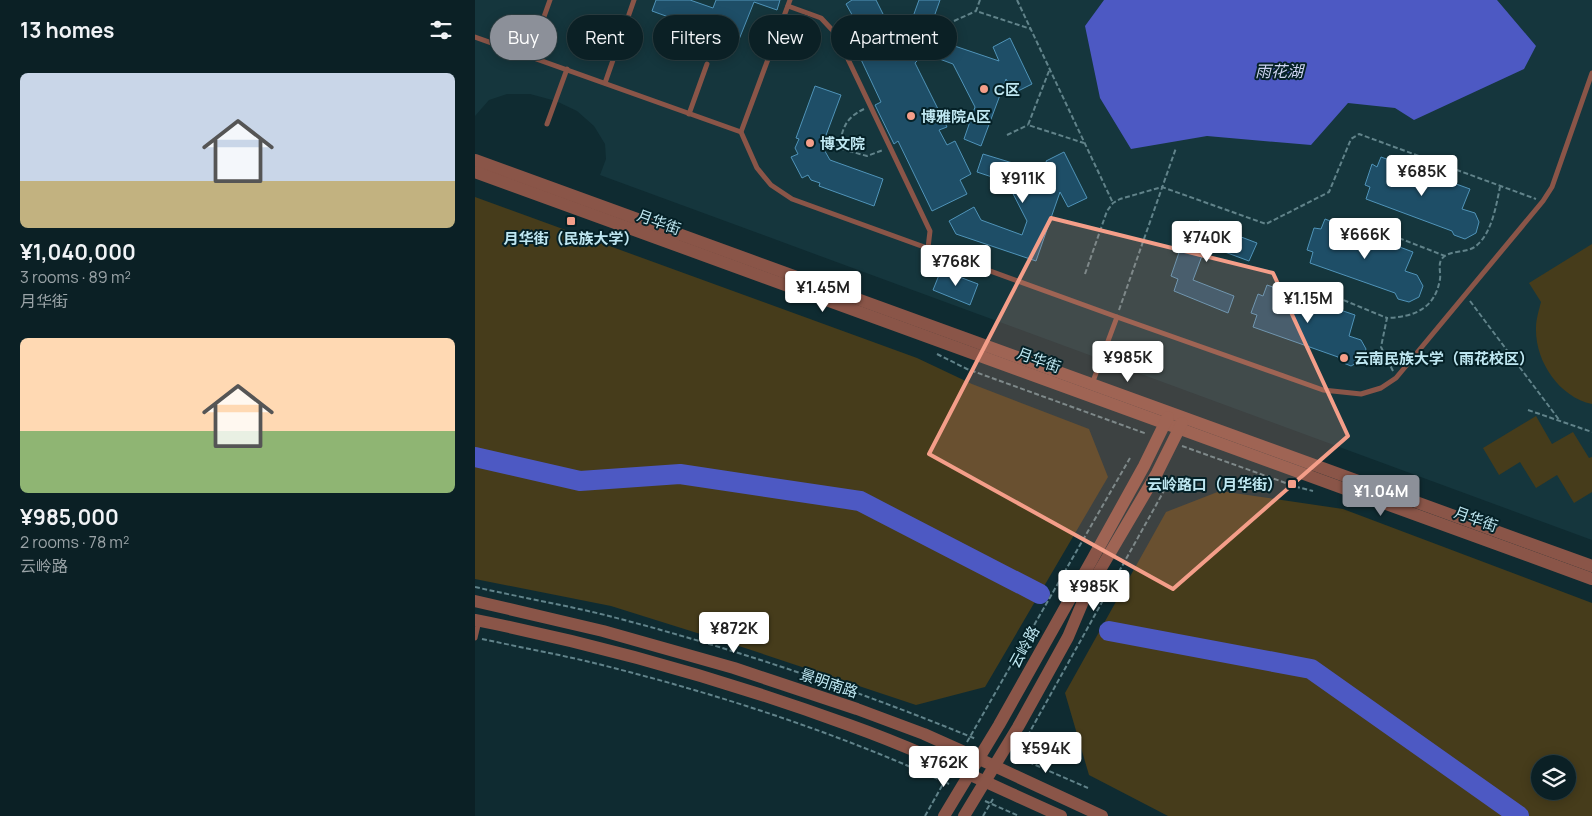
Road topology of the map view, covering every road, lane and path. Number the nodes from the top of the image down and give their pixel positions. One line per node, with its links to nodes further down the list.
1 (551, 0): 8 (lane)
2 (634, 0): 18 (lane)
3 (790, 0): 6 (lane)
4 (980, 0): 7 (path)
5 (1017, 0): 10 (path)
6 (788, 6): 19 (lane); 23 (lane)
7 (976, 11): 9 (path); 10 (path)
8 (545, 15)
9 (957, 20)
10 (1031, 29): 16 (path)
11 (475, 37): 12 (lane)
12 (490, 42)
13 (542, 60): 15 (lane)
14 (707, 64): 20 (lane)
15 (567, 68): 18 (lane); 21 (lane)
16 (1050, 69): 22 (path); 25 (path)
17 (1592, 73): 32 (lane)
18 (605, 83): 20 (lane)
19 (870, 106): 26 (lane); 26 (path)
20 (689, 114): 23 (lane)
21 (547, 124)
22 (1028, 125): 24 (path); 25 (path)
23 (741, 132): 35 (lane)
24 (1007, 135)
25 (1085, 143): 33 (path)
26 (890, 147): 35 (lane)
27 (1176, 148): 31 (path)
28 (475, 160): 43 (street, 月华街)
29 (475, 172): 45 (street, 月华街)
30 (1501, 186): 31 (path); 32 (path); 36 (path)
31 (1162, 187): 33 (path); 40 (path)
32 (1543, 201): 39 (lane)
33 (1113, 203): 37 (path)
34 (1350, 219): 36 (path)
35 (928, 248): 40 (lane)
36 (1445, 256): 41 (path)
37 (1085, 274)
38 (1302, 283): 41 (path)
39 (1465, 294): 42 (lane); 46 (path)
40 (1117, 317): 42 (lane); 43 (lane)
41 (1387, 318): 42 (path)
42 (1396, 378)
43 (1092, 384): 45 (street, 月华街)
44 (1528, 410): 46 (path)
45 (1168, 418): 47 (street, 月华街); 57 (street, 云岭路)
46 (1560, 421): 48 (path)
47 (1181, 423): 51 (street, 月华街); 52 (street, 月华街); 58 (street)
48 (1592, 432)
49 (1130, 458): 56 (path)
50 (1170, 480): 60 (path)
51 (1592, 566)
52 (1592, 579)
53 (475, 601): 56 (street, 景明南路)
54 (477, 620): 55 (lane); 59 (street)
55 (475, 637): 62 (path)
56 (962, 751): 57 (street, 景明南路)
57 (978, 758): 58 (street, 景明南路); 61 (street, 云岭路)
58 (994, 766): 60 (street, 景明南路); 63 (street)
59 (953, 767): 61 (street); 62 (path)
60 (1008, 772): 74 (street, 景明南路)
61 (969, 774): 63 (street); 65 (street, 云岭路)
62 (944, 782): 65 (path); 68 (path)
63 (984, 782): 64 (street); 66 (street)
64 (999, 788): 67 (path); 73 (street)
65 (959, 789): 69 (street, 云岭路)
66 (975, 797): 67 (path); 70 (street)
67 (990, 803): 71 (path); 72 (path)
68 (925, 816)
69 (944, 816)
70 (964, 816)
71 (983, 816)
72 (1019, 816)
73 (1061, 816)
74 (1102, 816)

